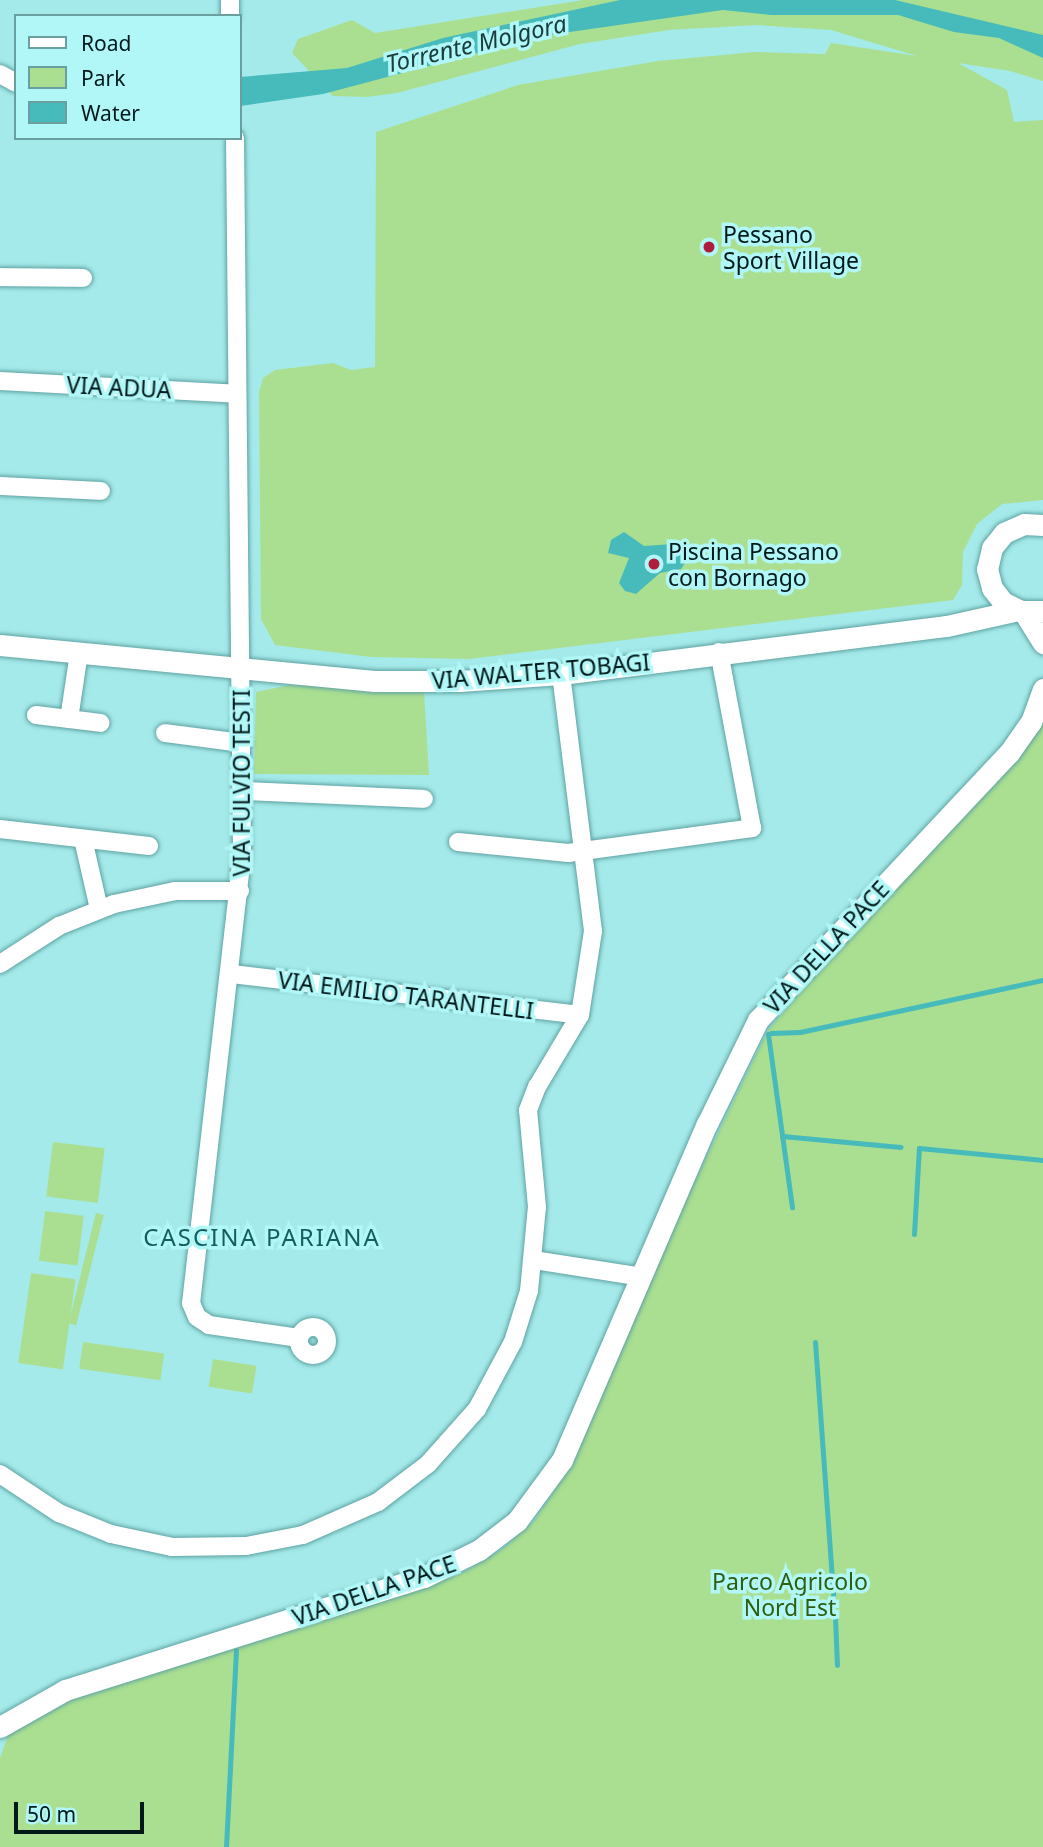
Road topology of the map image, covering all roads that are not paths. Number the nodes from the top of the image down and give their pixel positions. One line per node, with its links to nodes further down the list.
1 (235, 140): 5 (street, VIA FULVIO TESTI)
2 (0, 277): 3 (street)
3 (83, 278)
4 (0, 381): 5 (street, VIA ADUA)
5 (237, 394): 16 (street, VIA FULVIO TESTI)
6 (0, 486): 7 (street)
7 (101, 491)
8 (1043, 525): 9 (street, VIA WALTER TOBAGI)
9 (987, 574): 10 (street); 11 (street, VIA WALTER TOBAGI)
10 (1028, 611): 11 (street, VIA WALTER TOBAGI); 12 (street)
11 (947, 626): 14 (street, VIA WALTER TOBAGI)
12 (1043, 643)
13 (3, 646): 15 (street, VIA WALTER TOBAGI)
14 (719, 652): 17 (street, VIA WALTER TOBAGI); 30 (street)
15 (79, 653): 16 (street, VIA WALTER TOBAGI); 20 (street)
16 (241, 668): 17 (street, VIA WALTER TOBAGI); 23 (street, VIA FULVIO TESTI)
17 (561, 674): 30 (street)
18 (1043, 689): 37 (street, VIA DELLA PACE)
19 (36, 715): 20 (street)
20 (69, 719): 21 (street)
21 (101, 723)
22 (165, 733): 23 (street)
23 (242, 743): 24 (street, VIA FULVIO TESTI)
24 (243, 791): 25 (street); 31 (street, VIA FULVIO TESTI)
25 (424, 799)
26 (0, 829): 27 (street)
27 (83, 839): 29 (street); 32 (street)
28 (458, 842): 30 (street)
29 (149, 846)
30 (584, 851): 35 (street)
31 (240, 891): 32 (street); 34 (street, VIA FULVIO TESTI)
32 (99, 909): 33 (street)
33 (0, 964)
34 (232, 974): 35 (street, VIA EMILIO TARANTELLI); 38 (street, VIA FULVIO TESTI)
35 (580, 1015): 36 (street)
36 (534, 1260): 37 (street); 39 (street)
37 (642, 1277): 40 (street, VIA DELLA PACE)
38 (299, 1338)
39 (0, 1474)
40 (40, 1701): 41 (street, VIA DELLA PACE); 42 (street, VIA DELLA PACE)
41 (0, 1713)
42 (0, 1727)

